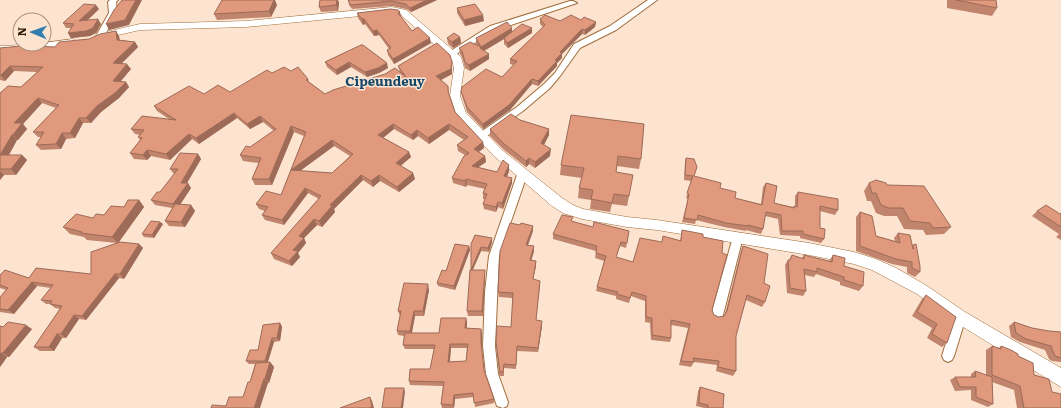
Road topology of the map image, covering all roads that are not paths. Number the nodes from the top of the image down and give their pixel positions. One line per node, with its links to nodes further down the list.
1 (114, 0): 4 (street)
2 (653, 0): 7 (street)
3 (573, 3): 6 (street)
4 (92, 39): 5 (street); 6 (street)
5 (0, 49)
6 (450, 54): 7 (street)
7 (481, 136): 8 (street)
8 (522, 174): 9 (street); 14 (street)
9 (738, 237): 10 (street); 11 (street)
10 (717, 316)
11 (960, 317): 12 (street); 13 (street)
12 (948, 356)
13 (1059, 375)
14 (502, 402)

